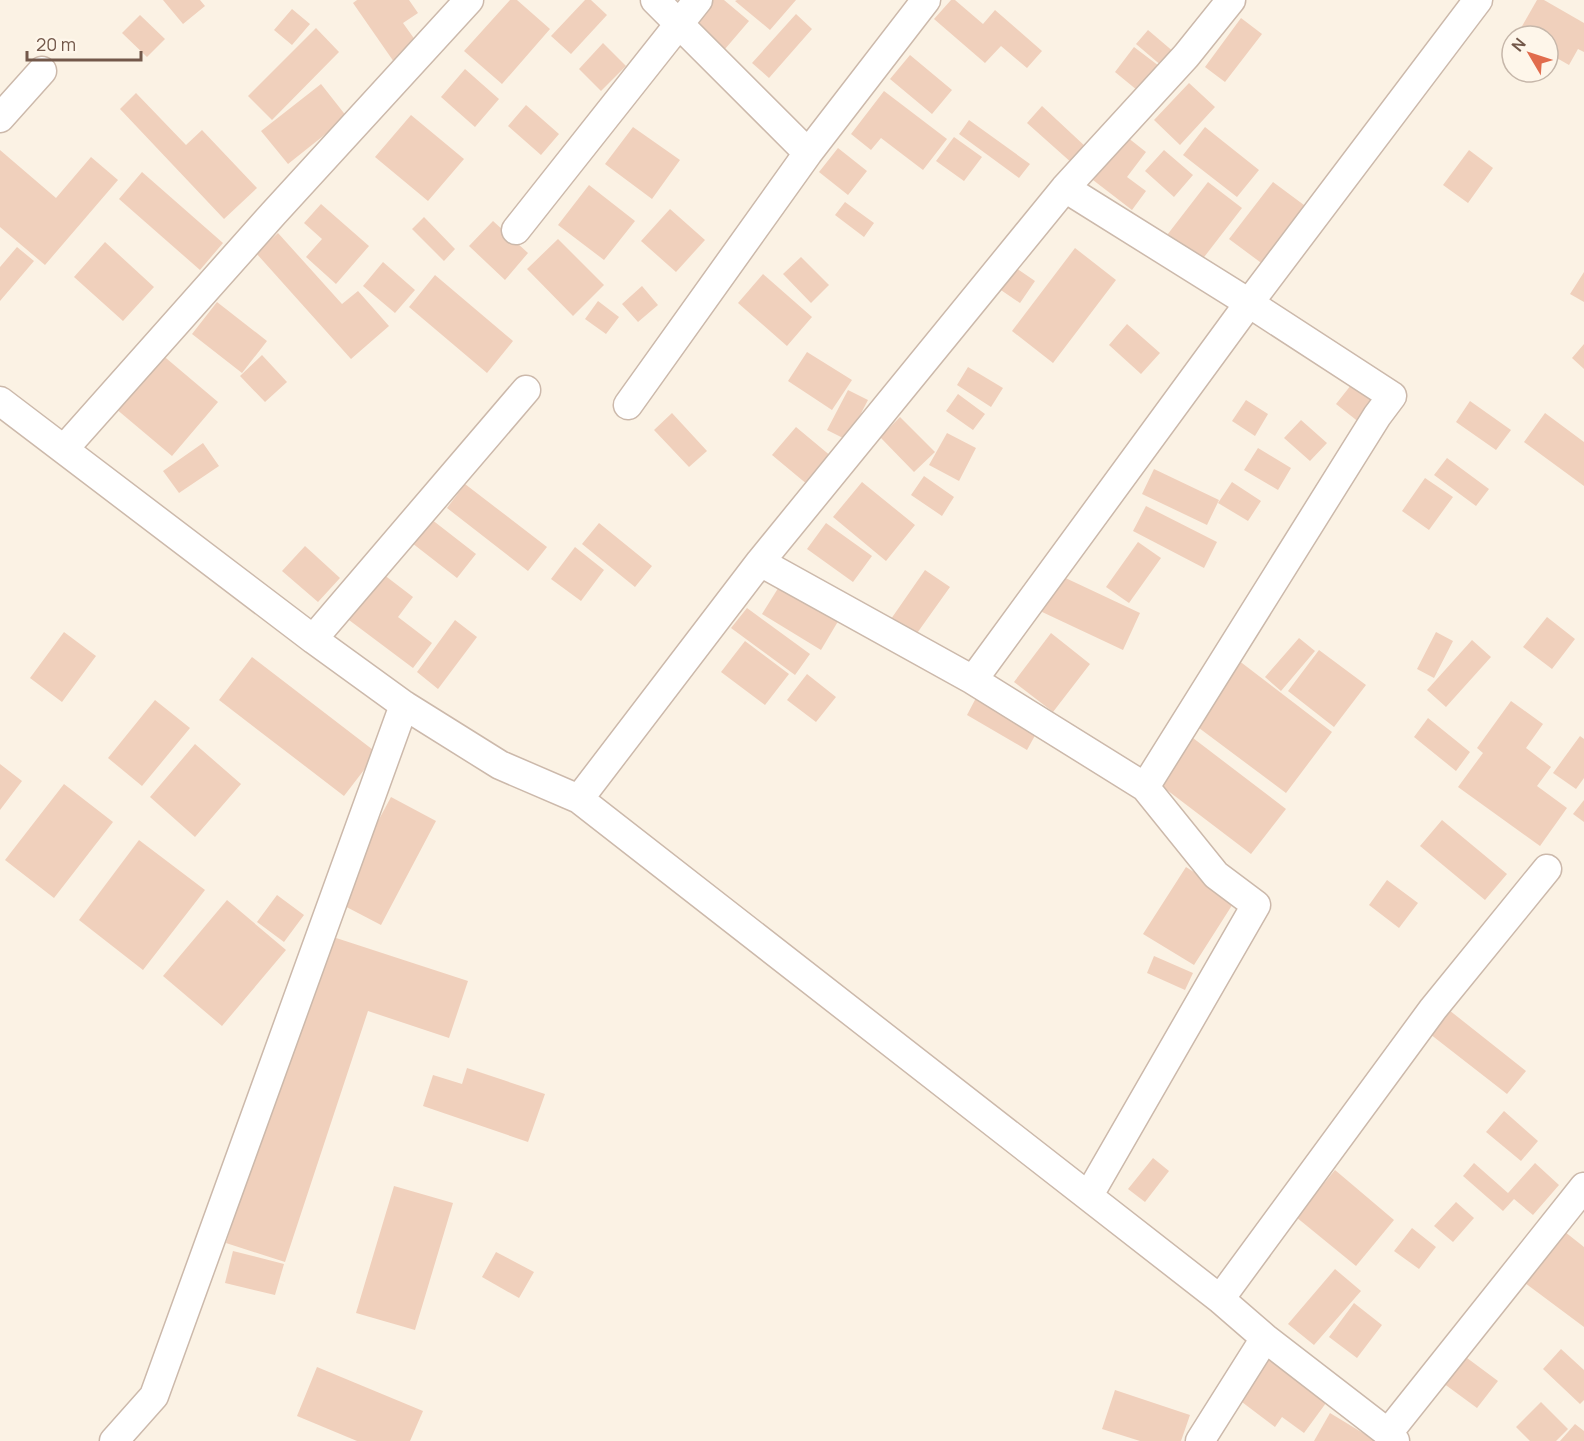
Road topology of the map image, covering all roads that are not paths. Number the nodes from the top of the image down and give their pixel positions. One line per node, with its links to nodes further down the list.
1 (469, 0): 17 (street)
2 (655, 0): 7 (street)
3 (698, 0): 7 (street)
4 (926, 0): 10 (street)
5 (1231, 0): 11 (street)
6 (1478, 0): 13 (street)
7 (680, 23): 10 (street); 12 (street)
8 (42, 71): 9 (street)
9 (0, 118)
10 (808, 153): 16 (street)
11 (1065, 188): 13 (street); 18 (street)
12 (516, 230)
13 (1249, 303): 20 (street); 22 (street)
14 (526, 390): 19 (street)
15 (0, 401): 17 (street)
16 (627, 405)
17 (64, 449): 19 (street)
18 (760, 562): 20 (street); 23 (street)
19 (313, 639): 21 (street)
20 (973, 680): 22 (street)
21 (405, 705): 23 (street); 30 (street)
22 (1145, 787): 26 (street)
23 (579, 799): 26 (street)
24 (1547, 869): 27 (street)
25 (1584, 1187): 29 (street)
26 (1089, 1195): 27 (street)
27 (1220, 1299): 28 (street)
28 (1264, 1338): 29 (street); 31 (street)
29 (1391, 1437)
30 (114, 1441)
31 (1200, 1441)

